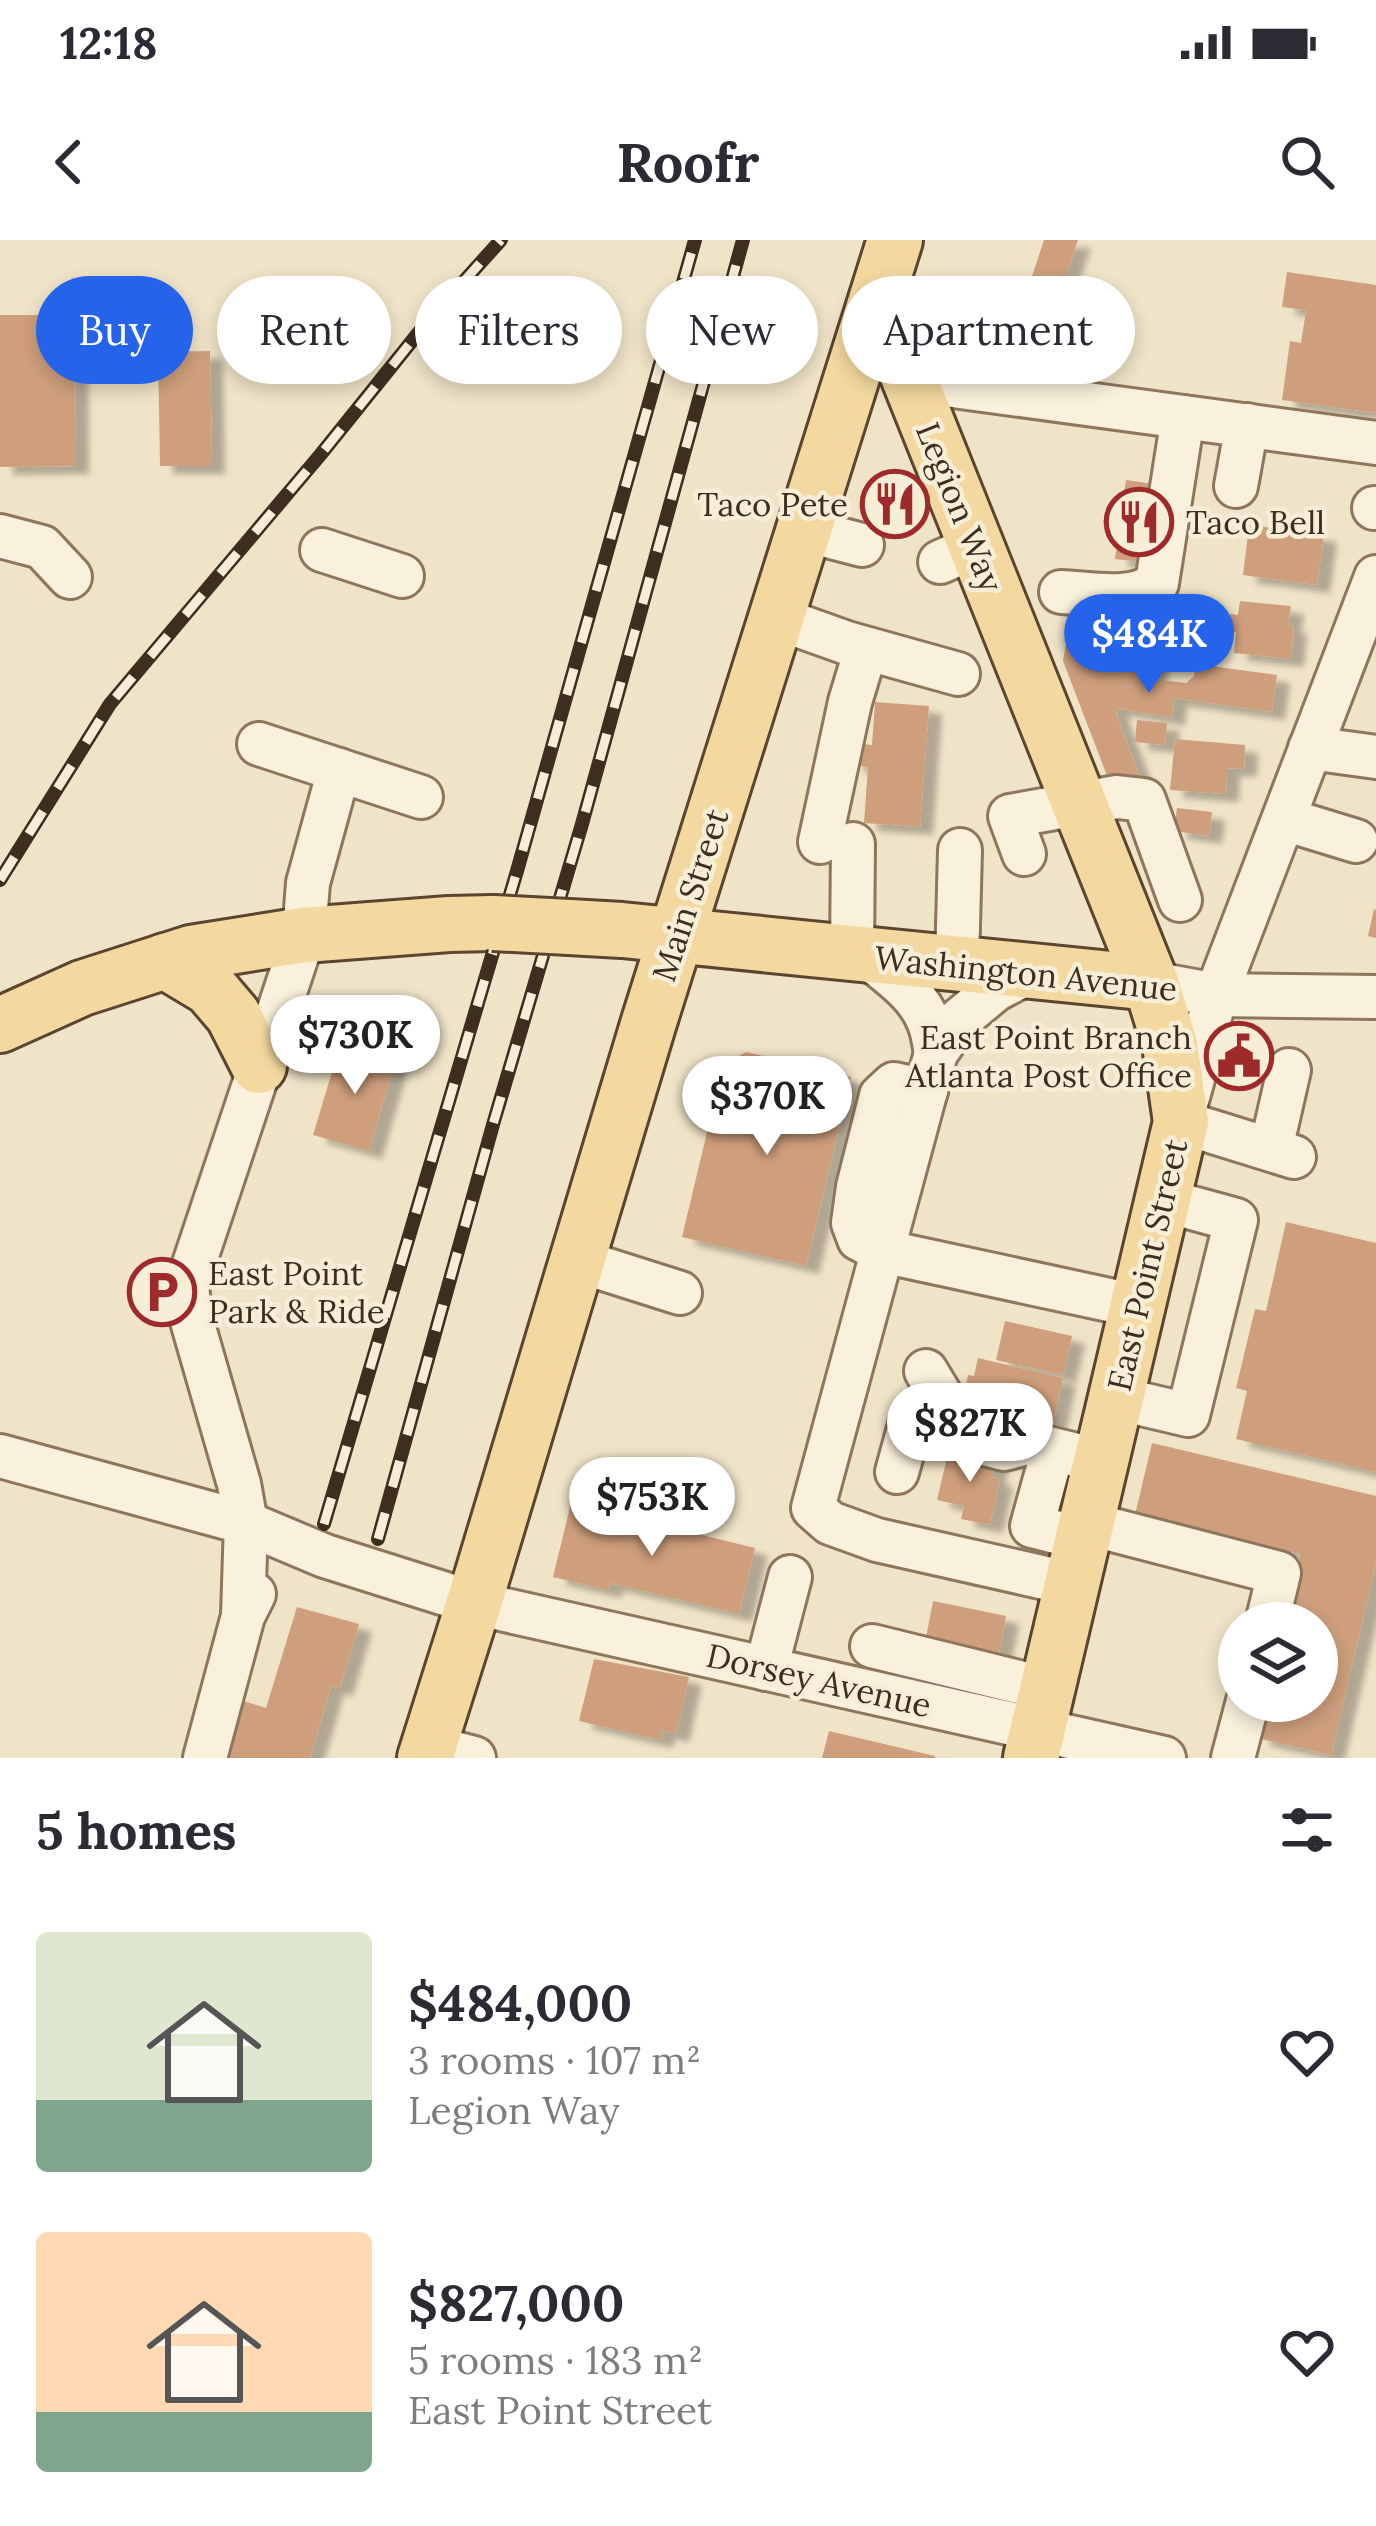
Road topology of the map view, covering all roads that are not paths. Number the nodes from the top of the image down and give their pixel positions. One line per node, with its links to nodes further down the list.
1 (895, 240): 2 (main road, Main Street)
2 (884, 276)
3 (850, 384): 10 (main road, Main Street)
4 (911, 384): 27 (main road, Legion Way)
5 (929, 384): 6 (street)
6 (1183, 417): 7 (street); 17 (street)
7 (1246, 425): 8 (street); 9 (street)
8 (1376, 442)
9 (1236, 486)
10 (805, 530): 12 (street); 18 (main road, Main Street)
11 (0, 536): 15 (street)
12 (862, 545)
13 (322, 550): 14 (street)
14 (402, 576)
15 (70, 577)
16 (1376, 577): 19 (street, East Point Street)
17 (1060, 592)
18 (777, 618): 20 (street); 34 (main road, Main Street)
19 (1364, 642): 23 (street, East Point Street)
20 (866, 649): 21 (street); 35 (street)
21 (958, 674)
22 (259, 744): 25 (street)
23 (1310, 748): 24 (street); 28 (street, East Point Street)
24 (1376, 757)
25 (339, 770): 26 (street); 33 (street)
26 (421, 797)
27 (1078, 802): 31 (street); 32 (street); 39 (main road, Legion Way)
28 (1284, 819): 29 (street); 40 (street, East Point Street)
29 (1356, 841)
30 (960, 850): 37 (street)
31 (1024, 854)
32 (1180, 900)
33 (304, 934): 34 (main road, Washington Avenue, bridge); 36 (main road, Washington Avenue); 43 (street)
34 (677, 938): 35 (main road, Washington Avenue); 49 (main road, Main Street)
35 (860, 955): 37 (main road, Washington Avenue); 45 (street)
36 (165, 961): 42 (main road, Washington Avenue); 43 (main road)
37 (957, 964): 38 (main road, Washington Avenue)
38 (1031, 971): 39 (main road, Washington Avenue); 45 (street)
39 (1151, 983): 40 (street, Washington Avenue); 46 (main road, East Point Street)
40 (1216, 995): 41 (street, Washington Avenue); 46 (street, East Point Street)
41 (1376, 997)
42 (0, 1025)
43 (259, 1066): 57 (street)
44 (1289, 1070): 46 (street)
45 (931, 1072): 48 (street)
46 (1181, 1122): 47 (main road, East Point Street)
47 (1162, 1200): 51 (main road, East Point Street); 53 (street)
48 (882, 1251): 51 (street); 58 (street)
49 (578, 1262): 50 (street); 62 (main road, Main Street)
50 (680, 1294)
51 (1138, 1306): 53 (main road, East Point Street)
52 (926, 1371): 54 (street)
53 (1116, 1398): 54 (main road, East Point Street)
54 (1060, 1451): 56 (street); 58 (main road, East Point Street)
55 (0, 1456): 57 (street, Dorsey Avenue)
56 (897, 1472)
57 (246, 1523): 59 (street, Dorsey Avenue); 63 (street)
58 (1080, 1548): 61 (street); 67 (main road, East Point Street)
59 (326, 1556): 62 (street, Dorsey Avenue); 63 (street)
60 (790, 1576): 64 (street)
61 (1272, 1602)
62 (474, 1603): 64 (street, Dorsey Avenue); 68 (main road, Main Street)
63 (244, 1616): 69 (street)
64 (755, 1673): 65 (street, Dorsey Avenue)
65 (861, 1690): 67 (street, Dorsey Avenue); 67 (street)
66 (1242, 1722): 71 (street)
67 (1039, 1726): 70 (street, Dorsey Avenue)
68 (442, 1754)
69 (205, 1758)
70 (1164, 1758)
71 (1233, 1758)

